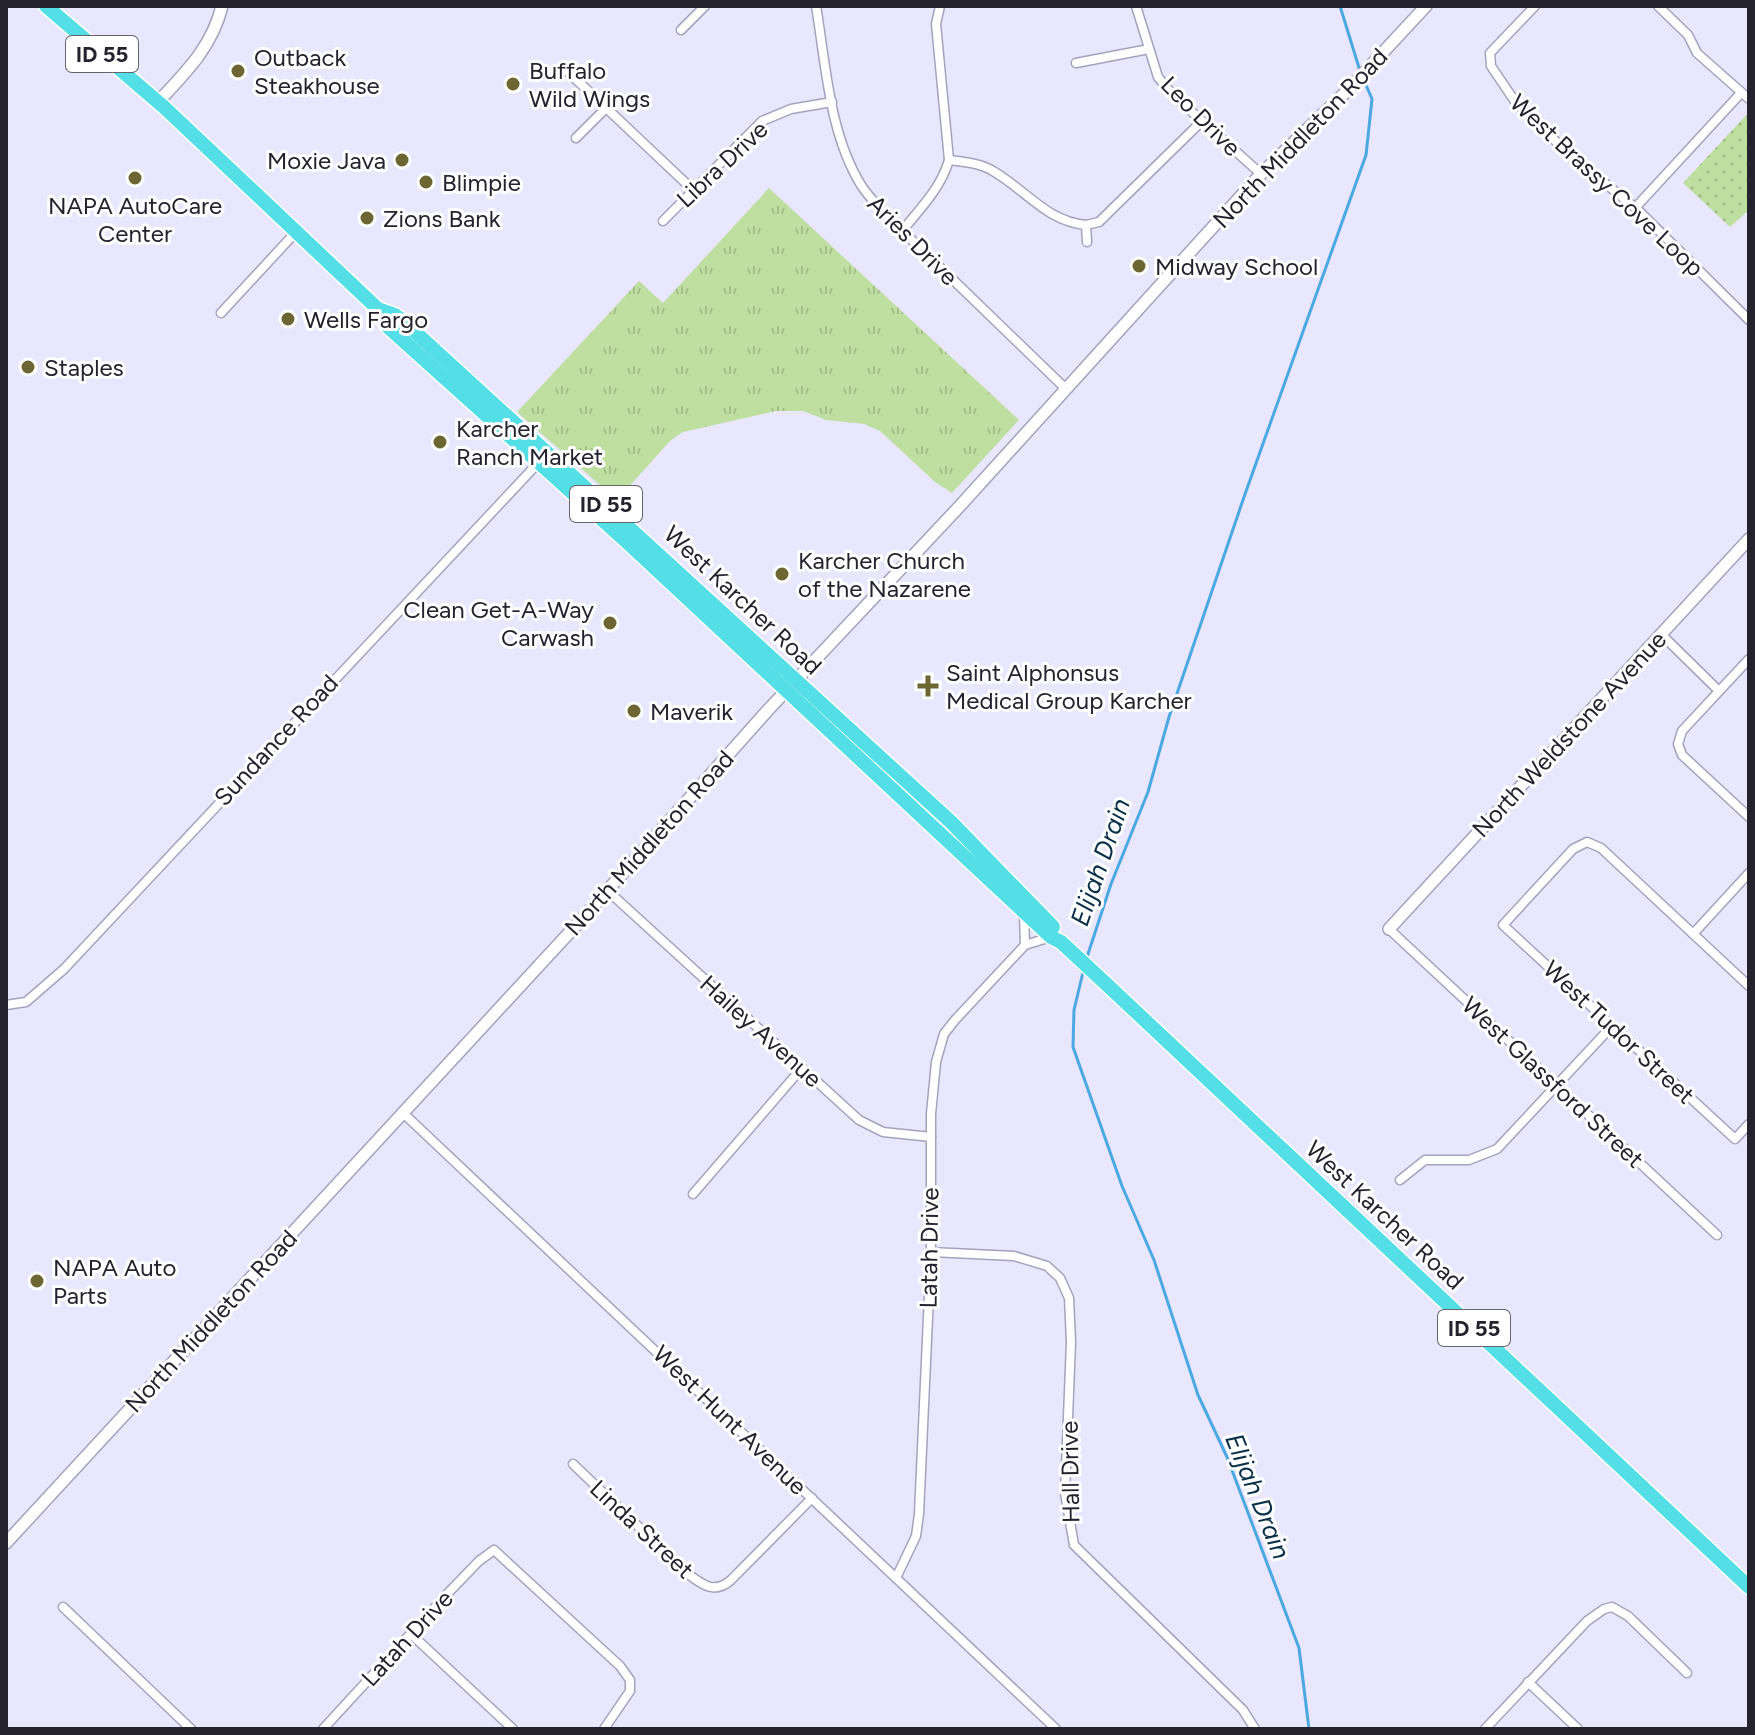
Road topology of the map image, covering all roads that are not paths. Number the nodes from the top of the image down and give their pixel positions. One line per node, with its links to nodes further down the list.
1 (46, 6): 15 (highway, West Karcher Road / ID 55)
2 (222, 6): 15 (street)
3 (705, 6): 10 (street)
4 (816, 6): 16 (street, Aries Drive)
5 (940, 6): 20 (street)
6 (1136, 6): 11 (street, Leo Drive)
7 (1426, 6): 21 (street, North Middleton Road)
8 (1535, 6): 23 (street, West Brassy Cove Loop)
9 (1658, 6): 14 (street)
10 (681, 30)
11 (1149, 49): 12 (street); 18 (street, Leo Drive)
12 (1076, 63)
13 (565, 69): 17 (street)
14 (1745, 96): 23 (street)
15 (158, 102): 27 (highway, West Karcher Road / ID 55)
16 (832, 102): 22 (street, Libra Drive); 26 (street, Aries Drive)
17 (606, 108): 19 (street); 22 (street)
18 (1202, 121): 21 (street, Leo Drive); 25 (street)
19 (576, 138)
20 (949, 160): 25 (street); 26 (street)
21 (1261, 174): 32 (street, North Middleton Road)
22 (692, 189): 24 (street, Libra Drive)
23 (1635, 208): 31 (street, West Brassy Cove Loop)
24 (663, 221)
25 (1086, 225): 28 (street)
26 (902, 231): 32 (street, Aries Drive)
27 (295, 233): 29 (highway, West Karcher Road / ID 55); 30 (street)
28 (1087, 242)
29 (378, 309): 33 (highway, West Karcher Road / ID 55); 37 (highway, West Karcher Road / ID 55)
30 (221, 313)
31 (1749, 320)
32 (1066, 389): 37 (street, North Middleton Road)
33 (539, 462): 37 (highway, West Karcher Road / ID 55); 48 (street, Sundance Road)
34 (1749, 539): 35 (street, North Weldstone Avenue)
35 (1661, 634): 38 (street); 43 (street, North Weldstone Avenue)
36 (1749, 659): 38 (street)
37 (792, 685): 41 (street, North Middleton Road); 42 (highway, West Karcher Road / ID 55); 45 (highway, West Karcher Road / ID 55)
38 (1719, 691): 39 (street)
39 (1749, 817)
40 (1749, 873): 44 (street)
41 (608, 891): 50 (street, Hailey Avenue); 52 (street, North Middleton Road)
42 (1024, 912): 45 (highway, West Karcher Road / ID 55); 46 (street)
43 (1389, 929): 51 (street, West Glassford Street)
44 (1693, 934): 47 (street); 49 (street, West Tudor Street)
45 (1059, 942): 46 (street); 63 (highway, West Karcher Road / ID 55)
46 (1025, 945): 54 (street, Latah Drive)
47 (1749, 986)
48 (6, 1005)
49 (1612, 1026): 51 (street); 53 (street, West Tudor Street)
50 (801, 1069): 54 (street, Hailey Avenue); 56 (street)
51 (1557, 1085): 55 (street); 57 (street, West Glassford Street)
52 (402, 1112): 60 (street, West Hunt Avenue); 61 (street, North Middleton Road)
53 (1749, 1124)
54 (931, 1137): 58 (street, Latah Drive)
55 (1400, 1180)
56 (693, 1194)
57 (1717, 1235)
58 (931, 1252): 62 (street, Latah Drive); 73 (street, Hall Drive)
59 (573, 1464): 60 (street, Linda Street)
60 (812, 1498): 62 (street, West Hunt Avenue)
61 (6, 1543)
62 (896, 1578): 72 (street, West Hunt Avenue)
63 (1749, 1587)
64 (63, 1607): 68 (street)
65 (411, 1634): 69 (street, Latah Drive); 70 (street); 71 (street, Latah Drive)
66 (1687, 1673): 67 (street)
67 (1528, 1682): 74 (street); 75 (street)
68 (191, 1729)
69 (323, 1729)
70 (513, 1729)
71 (604, 1729)
72 (1056, 1729)
73 (1255, 1729)
74 (1485, 1729)
75 (1578, 1729)

